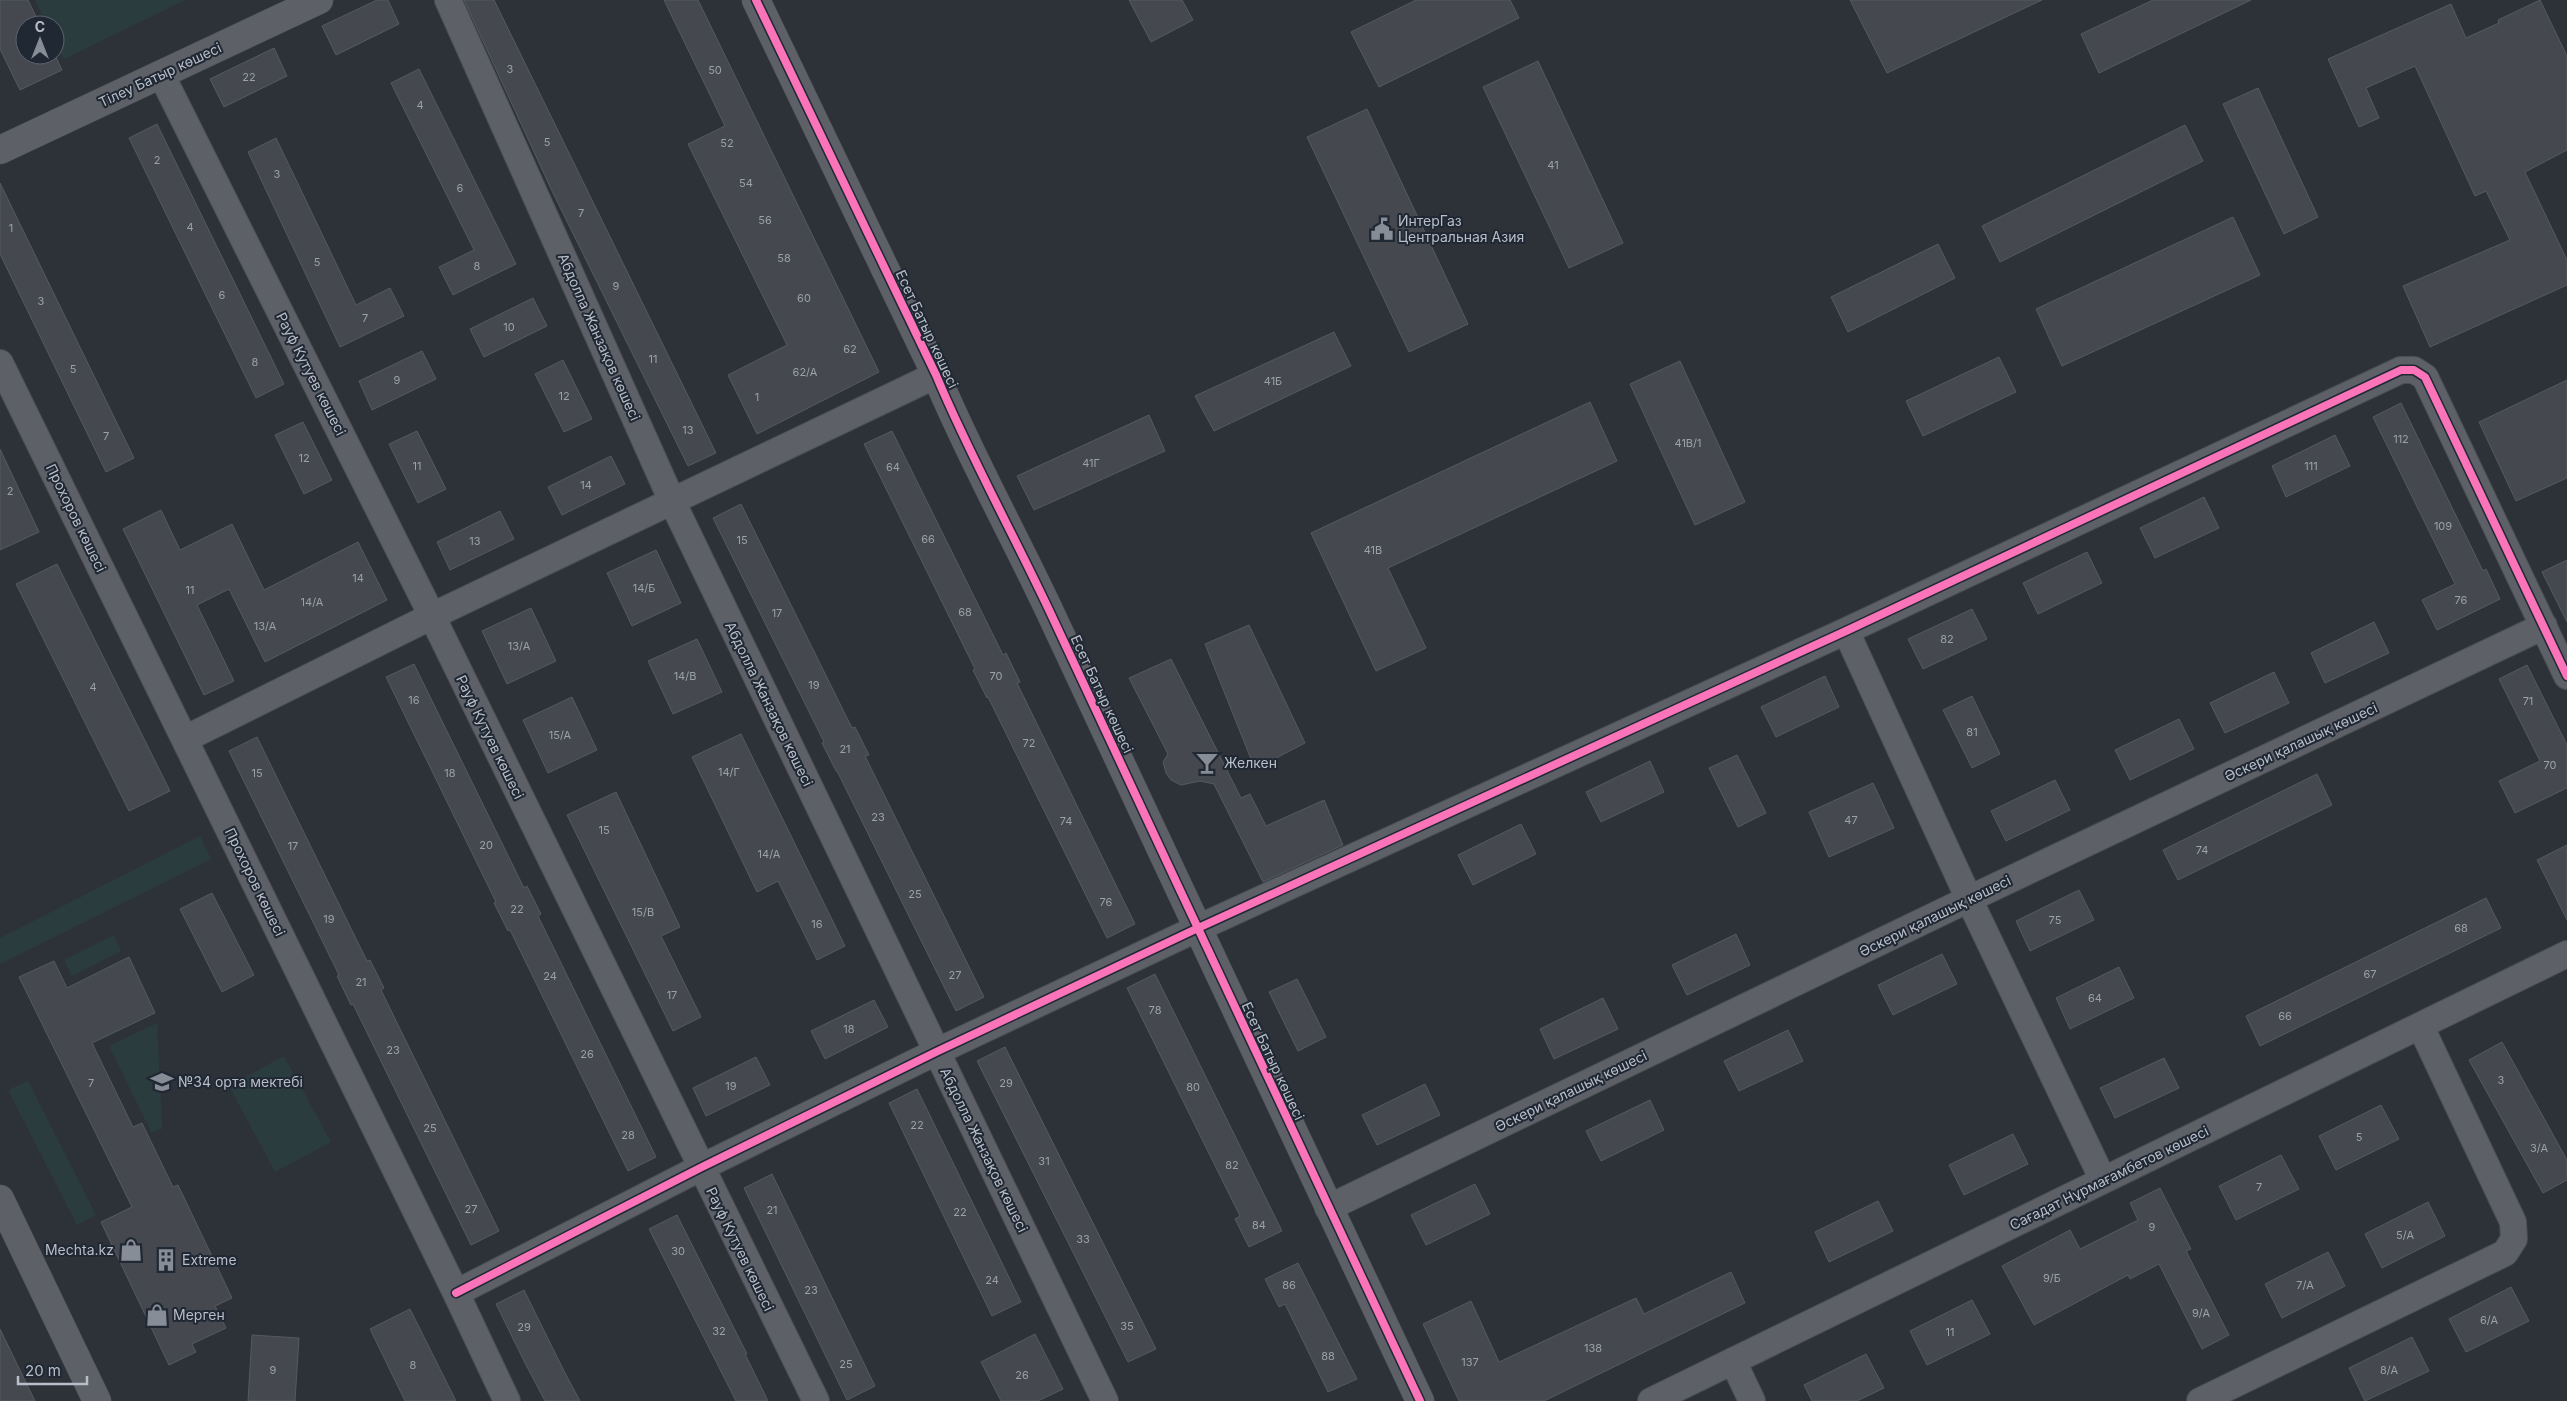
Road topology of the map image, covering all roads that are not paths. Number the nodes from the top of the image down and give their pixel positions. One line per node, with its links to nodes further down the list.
1 (319, 0): 4 (street, Тілеу Батыр көшесі)
2 (448, 0): 8 (street, Абдолла Жанзақов көшесі)
3 (756, 0): 7 (street, Есет Батыр көшесі)
4 (161, 74): 5 (street, Тілеу Батыр көшесі); 9 (street, Рауф Кутуев көшесі)
5 (0, 150)
6 (0, 363): 13 (street, Прохоров көшесі)
7 (936, 375): 8 (street); 15 (street, Есет Батыр көшесі)
8 (672, 500): 9 (street); 18 (street, Абдолла Жанзақов көшесі)
9 (432, 616): 13 (street); 19 (street, Рауф Кутуев көшесі)
10 (2544, 626): 11 (street); 12 (street); 14 (street, Әскери қалашық көшесі)
11 (1846, 631): 14 (street); 15 (street)
12 (2567, 676)
13 (185, 739): 23 (street, Прохоров көшесі)
14 (1969, 899): 20 (street); 22 (street, Әскери қалашық көшесі)
15 (1196, 929): 18 (street); 22 (street, Есет Батыр көшесі)
16 (2567, 954): 17 (street, Сағадат Нұрмағамбетов көшесі)
17 (2422, 1027): 20 (street, Сағадат Нұрмағамбетов көшесі); 32 (street)
18 (936, 1052): 19 (street); 28 (street, Абдолла Жанзақов көшесі)
19 (700, 1168): 23 (street); 27 (street, Рауф Кутуев көшесі)
20 (2102, 1180): 24 (street, Сағадат Нұрмағамбетов көшесі)
21 (0, 1199): 25 (street)
22 (1328, 1208): 29 (street, Есет Батыр көшесі)
23 (456, 1293): 26 (street, Прохоров көшесі)
24 (1733, 1361): 30 (street, Сағадат Нұрмағамбетов көшесі); 31 (street)
25 (97, 1401)
26 (507, 1401)
27 (816, 1401)
28 (1105, 1401)
29 (1420, 1401)
30 (1651, 1401)
31 (1752, 1401)
32 (2200, 1401)

